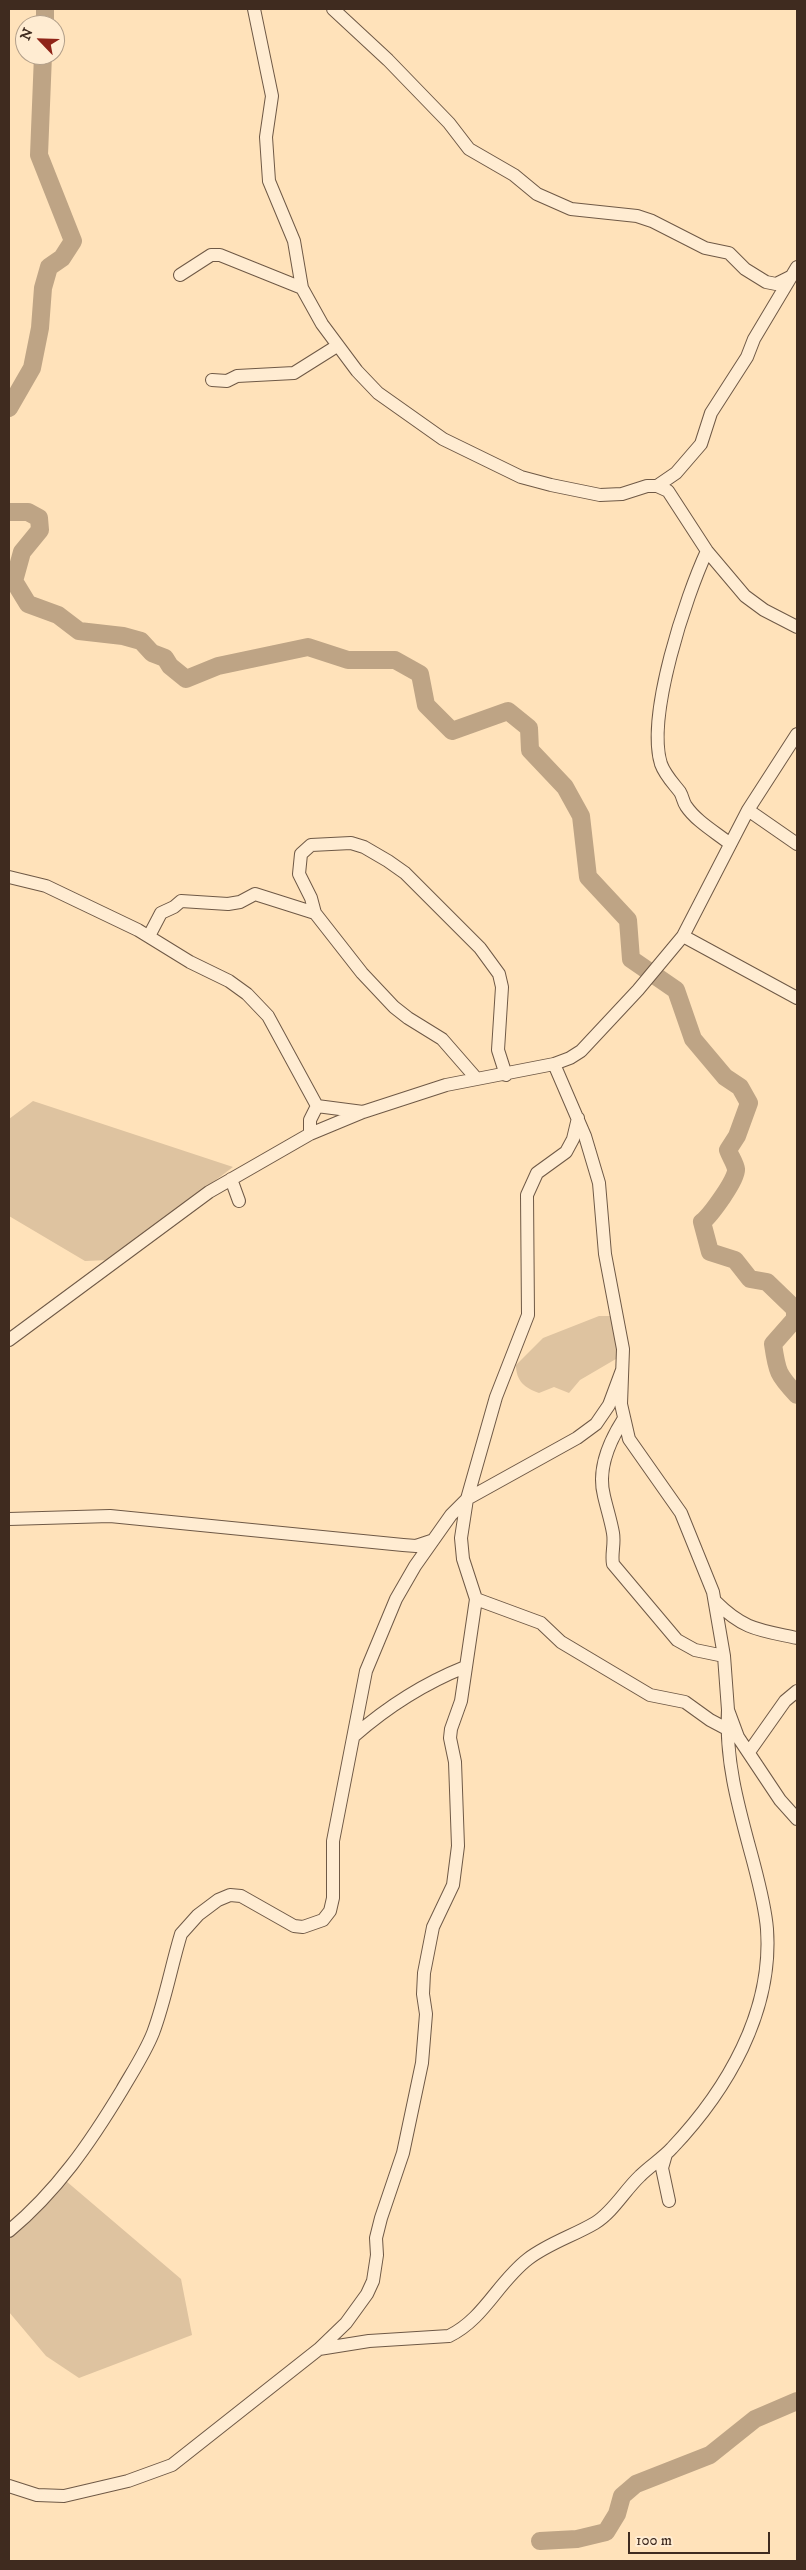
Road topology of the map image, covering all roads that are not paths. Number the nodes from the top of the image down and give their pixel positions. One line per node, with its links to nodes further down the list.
1 (254, 9): 5 (street)
2 (333, 9): 3 (street)
3 (793, 272): 8 (street)
4 (180, 275): 5 (street)
5 (302, 288): 6 (street)
6 (337, 346): 7 (street); 8 (street)
7 (212, 380)
8 (657, 486): 9 (street)
9 (707, 551): 10 (street); 13 (street)
10 (797, 626)
11 (797, 734): 12 (street)
12 (748, 810): 13 (street); 14 (street)
13 (729, 843): 18 (street)
14 (797, 844)
15 (9, 877): 17 (street)
16 (315, 913): 17 (street); 21 (street); 22 (street)
17 (149, 936): 23 (street)
18 (683, 936): 19 (street); 20 (street)
19 (797, 998)
20 (554, 1064): 21 (street); 25 (street)
21 (506, 1075): 22 (street)
22 (476, 1078): 24 (street)
23 (318, 1106): 24 (street); 26 (street)
24 (363, 1112): 26 (street)
25 (578, 1118): 30 (street); 32 (street)
26 (310, 1134): 27 (street)
27 (231, 1179): 28 (street); 29 (street)
28 (239, 1201)
29 (9, 1340)
30 (622, 1370): 31 (street); 32 (street)
31 (623, 1420): 36 (street); 38 (street)
32 (467, 1499): 34 (street); 35 (street)
33 (9, 1519): 34 (street)
34 (431, 1541): 43 (street)
35 (476, 1599): 39 (street); 42 (street)
36 (716, 1602): 37 (street); 38 (street)
37 (797, 1638)
38 (724, 1656): 41 (street)
39 (465, 1667): 43 (street); 49 (street)
40 (797, 1691): 44 (street)
41 (728, 1710): 42 (street); 44 (street)
42 (727, 1729): 46 (street)
43 (354, 1736): 48 (street)
44 (749, 1752): 45 (street)
45 (797, 1819)
46 (666, 2154): 47 (street); 49 (street)
47 (668, 2201)
48 (9, 2232)
49 (319, 2349): 50 (street)
50 (9, 2486)

